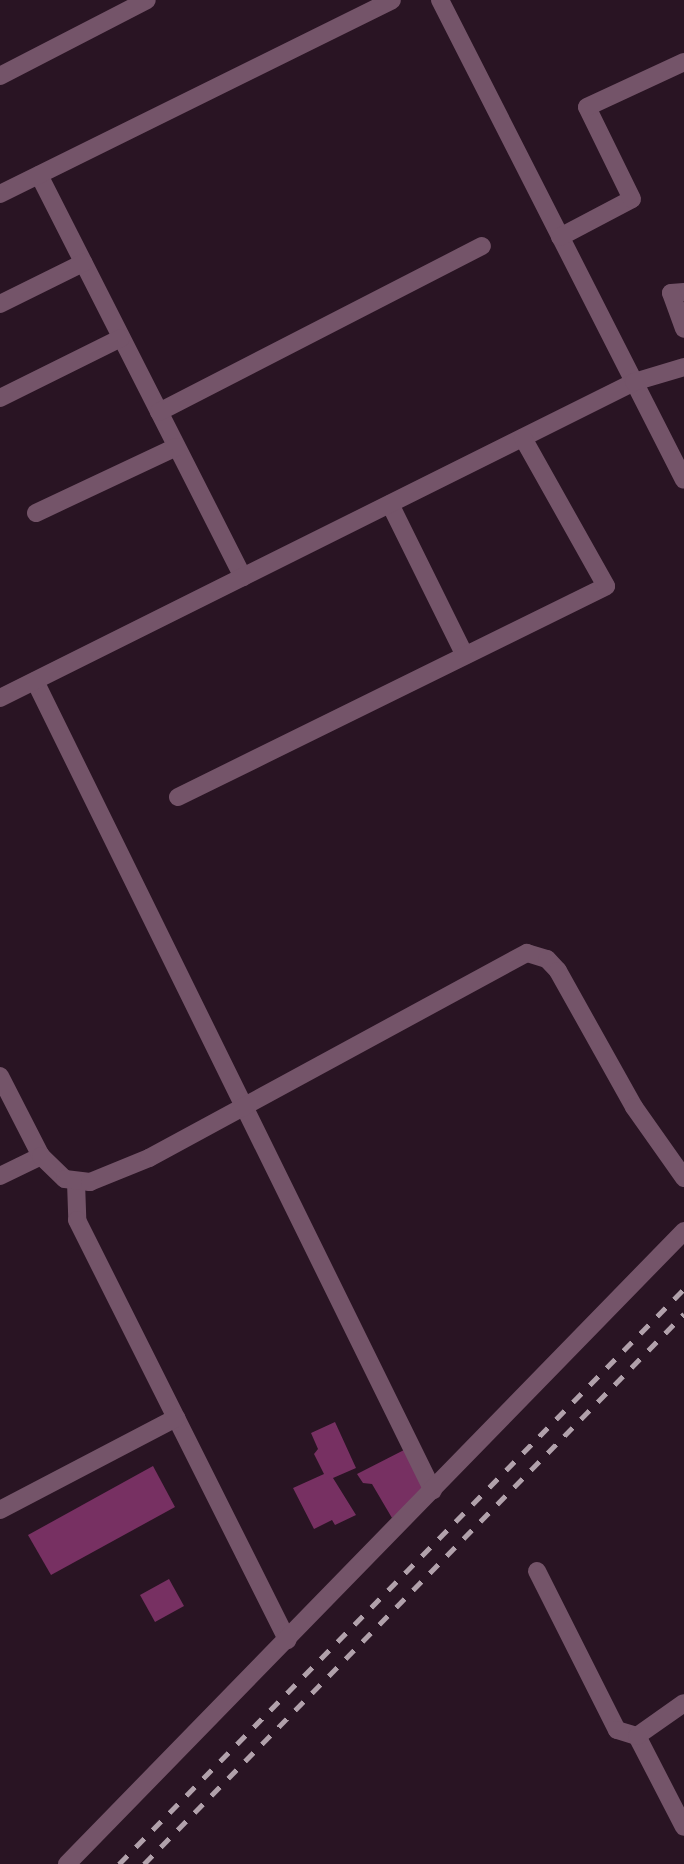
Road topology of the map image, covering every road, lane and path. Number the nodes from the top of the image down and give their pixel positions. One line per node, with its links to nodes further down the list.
1 (147, 0): 5 (street)
2 (392, 0): 6 (street)
3 (440, 0): 8 (street)
4 (684, 62): 8 (street)
5 (0, 76)
6 (39, 175): 7 (street); 10 (street)
7 (0, 194)
8 (561, 237): 16 (street)
9 (482, 246): 18 (street)
10 (83, 263): 12 (street); 14 (street)
11 (684, 292): 13 (street)
12 (0, 304)
13 (684, 329)
14 (121, 338): 17 (street); 18 (street)
15 (684, 367): 16 (street)
16 (634, 382): 19 (street); 21 (street)
17 (0, 398)
18 (159, 412): 20 (street)
19 (523, 438): 22 (street); 25 (street)
20 (176, 447): 23 (street); 24 (street)
21 (684, 480)
22 (390, 504): 24 (street); 25 (street)
23 (36, 513)
24 (243, 578): 26 (street)
25 (465, 656): 28 (street)
26 (35, 681): 27 (street); 30 (street)
27 (0, 698)
28 (178, 797)
29 (0, 1076): 31 (street)
30 (245, 1105): 33 (street); 34 (street); 37 (street)
31 (41, 1156): 32 (street); 34 (street)
32 (0, 1176)
33 (684, 1178)
34 (76, 1182): 36 (street)
35 (684, 1231): 37 (street)
36 (176, 1418): 38 (street); 40 (street)
37 (433, 1491): 40 (street)
38 (0, 1510)
39 (537, 1571): 42 (street)
40 (287, 1640): 44 (street)
41 (684, 1703): 42 (street)
42 (637, 1736): 43 (street)
43 (684, 1827)
44 (67, 1864)

